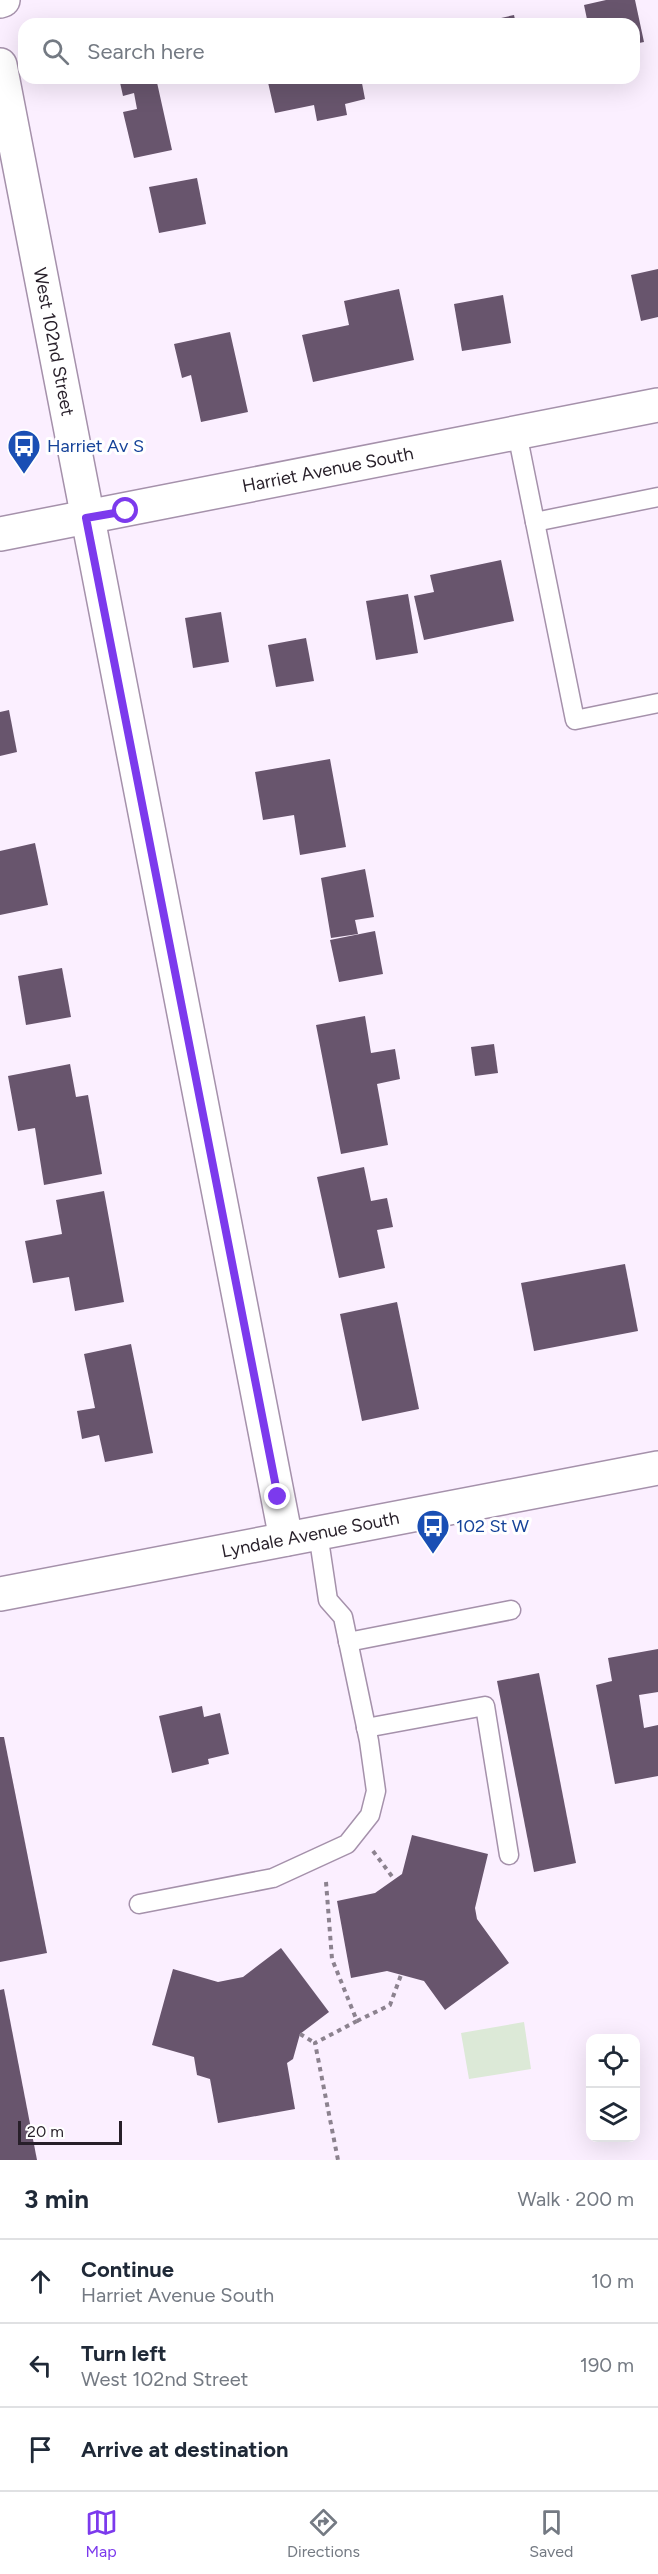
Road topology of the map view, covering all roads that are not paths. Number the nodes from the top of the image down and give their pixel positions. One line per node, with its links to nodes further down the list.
1 (0, 65): 5 (street, West 102nd Street)
2 (658, 405): 3 (street, Harriet Avenue South)
3 (517, 433): 5 (street, Harriet Avenue South); 6 (lane)
4 (658, 497): 6 (lane)
5 (86, 518): 7 (street, Harriet Avenue South); 10 (street, West 102nd Street)
6 (535, 522): 8 (lane)
7 (0, 534)
8 (658, 703)
9 (658, 1468): 10 (street, Lyndale Avenue South)
10 (302, 1536): 11 (street, Lyndale Avenue South); 13 (lane)
11 (0, 1594)
12 (511, 1610): 13 (lane)
13 (348, 1642): 14 (lane)
14 (366, 1728): 15 (lane); 16 (lane)
15 (509, 1855)
16 (139, 1904)

